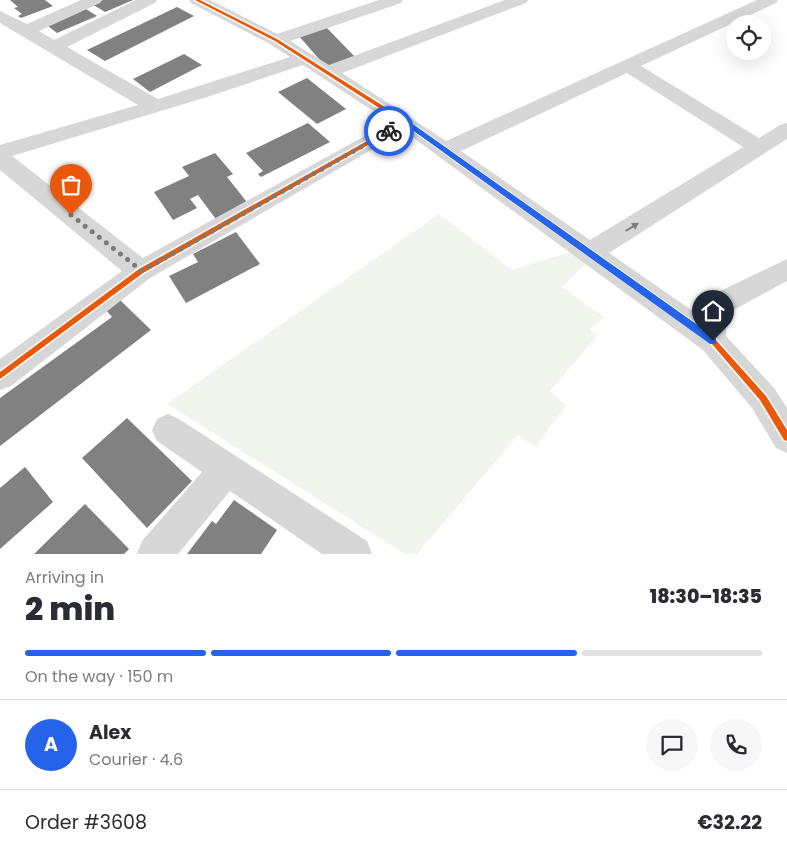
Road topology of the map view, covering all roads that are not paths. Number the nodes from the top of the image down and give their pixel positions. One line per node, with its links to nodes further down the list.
1 (94, 0): 8 (street)
2 (149, 0): 10 (street)
3 (197, 0): 9 (street)
4 (395, 0): 9 (street)
5 (520, 0): 13 (street)
6 (770, 0): 12 (street)
7 (0, 16): 8 (street)
8 (26, 31): 10 (street)
9 (276, 40): 11 (street)
10 (53, 47): 14 (street)
11 (306, 58): 13 (street); 14 (street)
12 (628, 66): 17 (street); 18 (street)
13 (328, 72): 15 (street)
14 (155, 106): 19 (street)
15 (405, 122): 18 (street); 23 (street)
16 (787, 130): 17 (street)
17 (758, 147): 21 (street, one-way to 17)
18 (446, 149): 21 (street)
19 (0, 152)
20 (0, 158): 23 (street)
21 (590, 252): 24 (street)
22 (787, 269): 24 (street)
23 (142, 271): 25 (street)
24 (713, 341): 27 (street)
25 (0, 376)
26 (168, 430): 28 (street)
27 (787, 437)
28 (226, 469): 29 (street); 30 (street)
29 (155, 554)
30 (354, 554)

